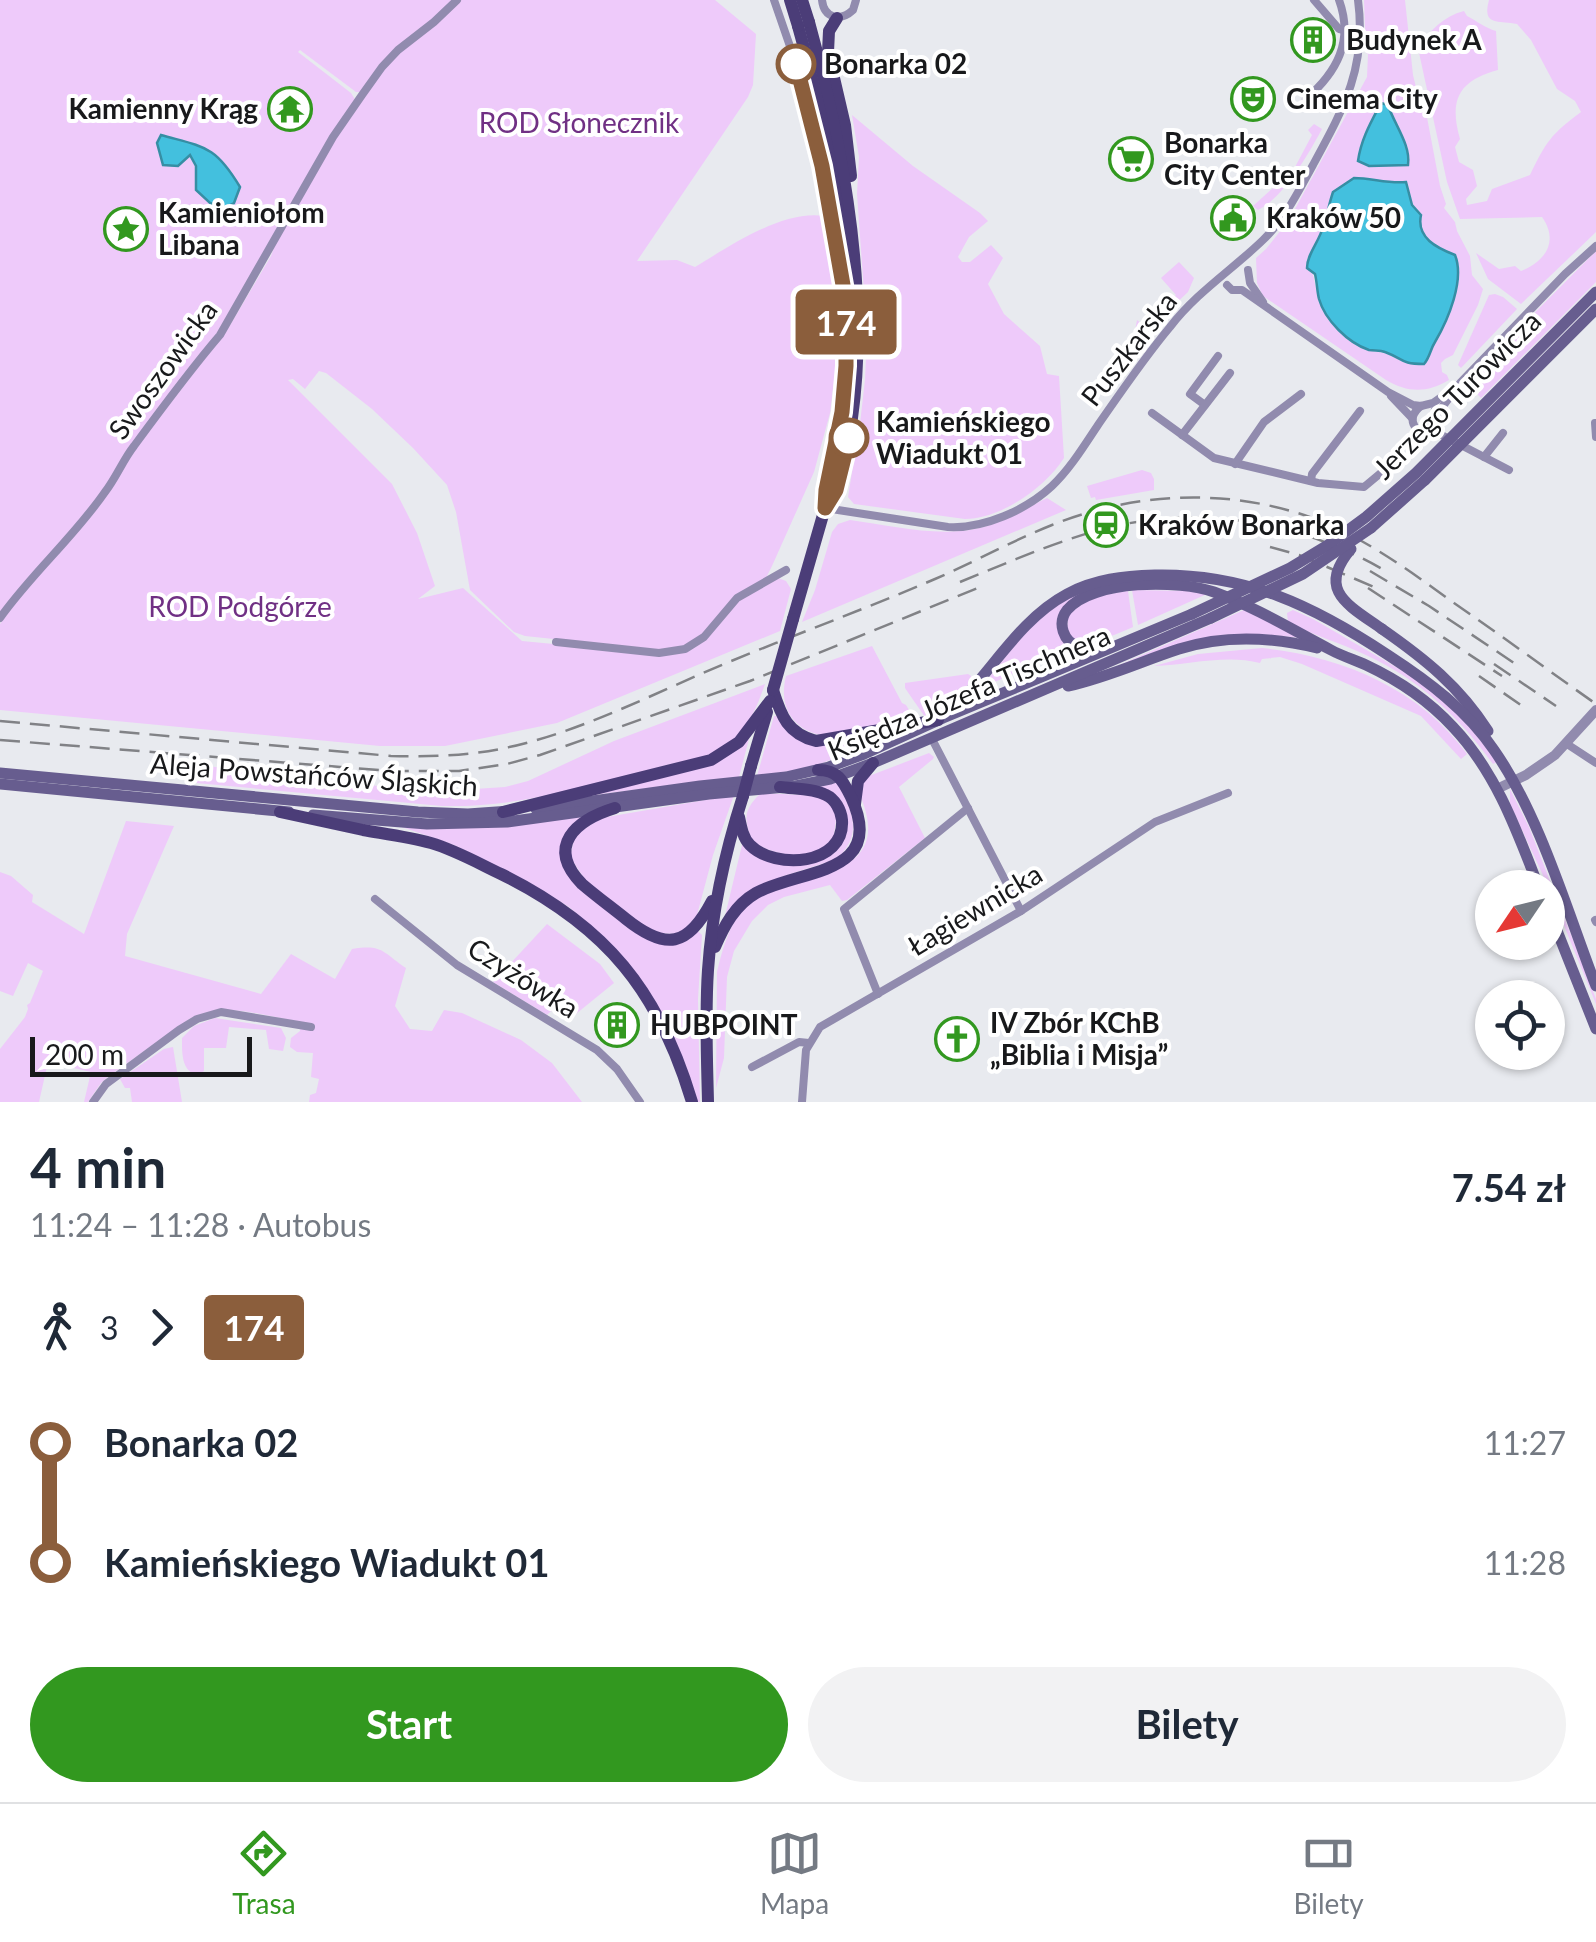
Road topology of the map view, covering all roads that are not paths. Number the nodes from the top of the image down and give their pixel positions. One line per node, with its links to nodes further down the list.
1 (458, 0): 56 (street, Swoszowicka)
2 (774, 0): 10 (street)
3 (790, 0): 13 (main road, bridge)
4 (802, 0): 13 (main road, bridge)
5 (820, 0): 10 (street); 11 (street)
6 (856, 0): 11 (street)
7 (1314, 0): 14 (street)
8 (1339, 0): 14 (street)
9 (1358, 0): 18 (street)
10 (778, 14): 12 (street)
11 (831, 15): 12 (street); 17 (main road)
12 (782, 24): 16 (street)
13 (803, 24): 17 (main road); 26 (main road)
14 (1344, 30): 15 (street)
15 (1306, 99)
16 (822, 166): 26 (main road)
17 (850, 229): 51 (main road)
18 (1261, 243): 20 (street); 21 (street)
19 (1596, 246): 31 (street)
20 (1238, 266): 21 (street); 22 (street)
21 (1248, 270): 23 (street)
22 (1227, 280): 24 (street); 51 (street, Puszkarska)
23 (1250, 283): 24 (street); 27 (street)
24 (1242, 290): 27 (street)
25 (1596, 292): 55 (main road, Jerzego Turowicza, bridge)
26 (846, 302): 51 (main road)
27 (1265, 306): 32 (street)
28 (1596, 308): 52 (main road, Jerzego Turowicza, bridge)
29 (1218, 356): 34 (street)
30 (1230, 373): 34 (street)
31 (1456, 386): 35 (street); 38 (street)
32 (1388, 392): 35 (street); 39 (street)
33 (1301, 394): 47 (street)
34 (1205, 405): 43 (street)
35 (1424, 406): 38 (street); 39 (street)
36 (1360, 411): 50 (street)
37 (1152, 413): 43 (street)
38 (1438, 417): 41 (street); 45 (street)
39 (1412, 418): 41 (street)
40 (1596, 423): 44 (street)
41 (1432, 430): 45 (street)
42 (1503, 434): 46 (street)
43 (1182, 436): 47 (street)
44 (1596, 437)
45 (1454, 440): 46 (street)
46 (1484, 457): 48 (street)
47 (1235, 464): 50 (street)
48 (1509, 470)
49 (1382, 472): 50 (street)
50 (1311, 481)
51 (825, 508): 63 (main road, bridge)
52 (1372, 528): 57 (main road, Jerzego Turowicza, bridge); 68 (main road, bridge)
53 (786, 570): 59 (street)
54 (1307, 607): 58 (main road); 65 (main road, Księdza Józefa Tischnera); 68 (main road, Księdza Józefa Tischnera)
55 (1192, 614): 60 (main road, Księdza Józefa Tischnera)
56 (0, 618)
57 (1211, 618): 62 (main road, Księdza Józefa Tischnera)
58 (1284, 626): 60 (main road); 61 (main road)
59 (556, 642)
60 (1126, 642): 65 (main road, Księdza Józefa Tischnera)
61 (1335, 652): 62 (main road); 77 (main road)
62 (1049, 688): 66 (main road, Księdza Józefa Tischnera)
63 (771, 696): 65 (main road); 78 (main road, bridge); 84 (main road)
64 (1596, 710): 67 (street)
65 (941, 719): 71 (main road, Księdza Józefa Tischnera)
66 (932, 739): 70 (main road, Księdza Józefa Tischnera); 82 (street)
67 (1567, 744): 69 (street); 74 (street)
68 (1500, 758): 74 (main road, Księdza Józefa Tischnera)
69 (1596, 763)
70 (873, 764): 73 (main road, Księdza Józefa Tischnera); 80 (main road)
71 (818, 770): 73 (main road); 78 (main road, Księdza Józefa Tischnera)
72 (0, 772): 84 (main road, Aleja Powstańców Śląskich)
73 (840, 776): 76 (main road, Księdza Józefa Tischnera); 80 (main road)
74 (1514, 781): 77 (street); 91 (main road, Księdza Józefa Tischnera)
75 (0, 784): 83 (main road, Aleja Powstańców Śląskich)
76 (780, 788): 78 (main road, Księdza Józefa Tischnera); 78 (main road)
77 (1497, 788): 85 (main road)
78 (741, 793): 81 (main road, Aleja Powstańców Śląskich); 84 (main road, Aleja Powstańców Śląskich); 86 (main road)
79 (1228, 793): 88 (street, Łagiewnicka)
80 (855, 806): 90 (main road)
81 (616, 808): 83 (main road, Aleja Powstańców Śląskich); 86 (main road)
82 (968, 808): 88 (street); 92 (street)
83 (280, 812): 99 (main road)
84 (502, 812)
85 (1532, 870)
86 (719, 885): 90 (main road)
87 (374, 899): 98 (street, Czyżówka)
88 (1021, 911): 92 (street, Łagiewnicka)
89 (1565, 951): 94 (main road)
90 (708, 964): 100 (main road)
91 (1596, 986)
92 (878, 994): 95 (street, Łagiewnicka)
93 (311, 1027): 97 (street)
94 (1596, 1029)
95 (809, 1043): 96 (street, Łagiewnicka); 101 (street)
96 (752, 1067)
97 (93, 1102)
98 (640, 1102)
99 (692, 1102)
100 (708, 1102)
101 (802, 1102)

